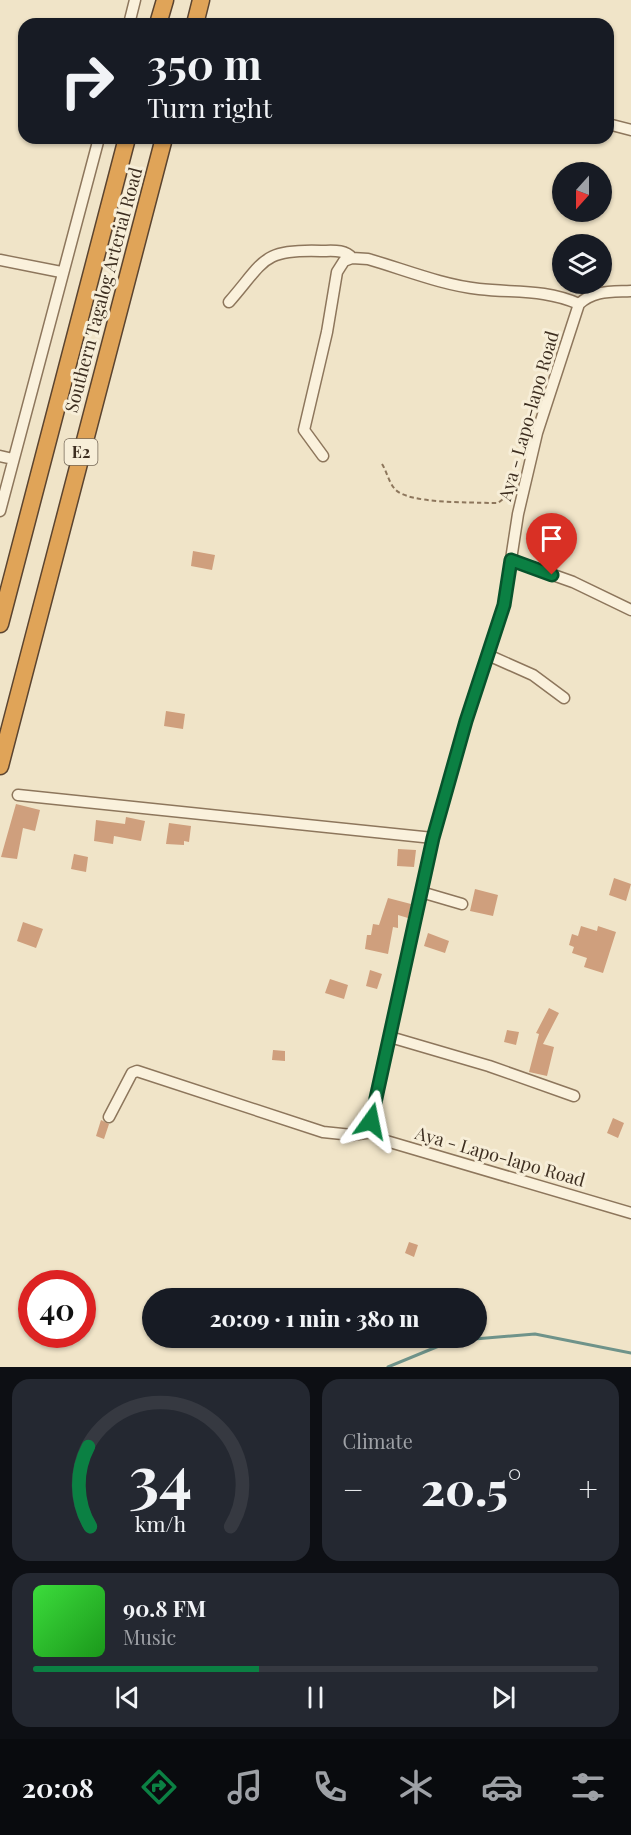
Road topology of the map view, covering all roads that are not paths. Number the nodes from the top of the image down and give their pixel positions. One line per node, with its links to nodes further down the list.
1 (135, 0): 4 (street)
2 (165, 0): 5 (highway)
3 (201, 0): 6 (highway)
4 (130, 18)
5 (160, 18)
6 (196, 18)
7 (614, 126): 8 (street)
8 (631, 130)
9 (97, 144): 14 (street)
10 (125, 144): 24 (highway, Southern Tagalog Arterial Road / E2)
11 (162, 144): 27 (highway, Southern Tagalog Arterial Road / E2)
12 (352, 258): 16 (street); 17 (street); 19 (street)
13 (0, 260): 14 (street)
14 (61, 272): 20 (street)
15 (631, 291): 17 (street)
16 (229, 302)
17 (579, 304): 22 (street, Aya - Lapo-lapo Road)
18 (0, 456): 20 (street)
19 (323, 456)
20 (13, 459): 21 (street)
21 (0, 511)
22 (511, 560): 23 (street); 25 (street, Aya - Lapo-lapo Road)
23 (631, 610)
24 (0, 624)
25 (488, 655): 26 (street); 29 (street, Aya - Lapo-lapo Road)
26 (564, 698)
27 (0, 766)
28 (18, 795): 29 (street)
29 (433, 838): 30 (street, Aya - Lapo-lapo Road)
30 (421, 892): 31 (street); 32 (street, Aya - Lapo-lapo Road)
31 (462, 904)
32 (390, 1037): 33 (street); 35 (street, Aya - Lapo-lapo Road)
33 (574, 1096)
34 (109, 1117): 35 (street)
35 (372, 1132): 36 (street, Aya - Lapo-lapo Road)
36 (631, 1213)

